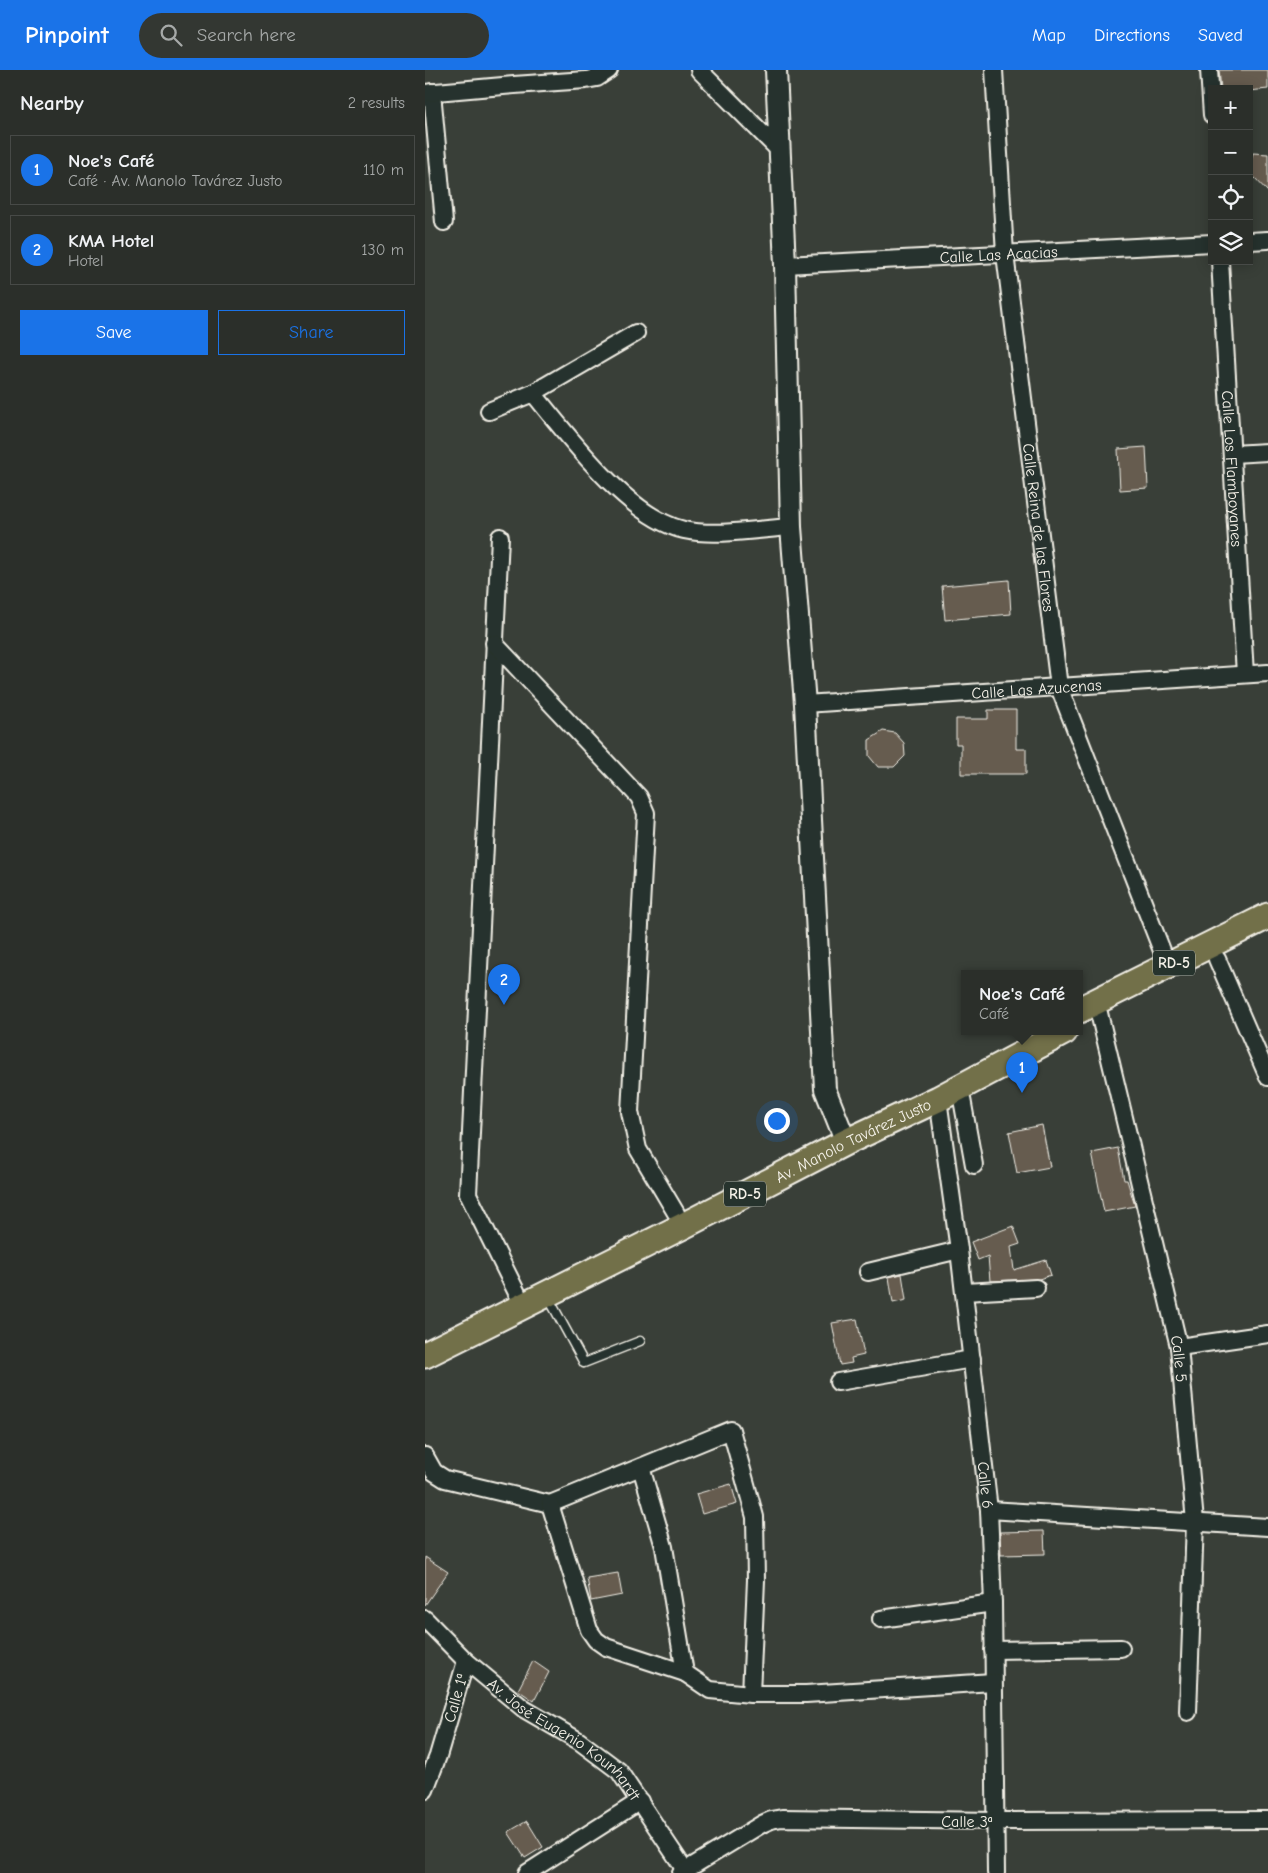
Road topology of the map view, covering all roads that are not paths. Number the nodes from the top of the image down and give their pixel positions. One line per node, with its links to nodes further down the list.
1 (609, 70): 7 (street)
2 (699, 70): 8 (street)
3 (776, 70): 8 (street)
4 (994, 70): 13 (street, Calle Reina de las Flores)
5 (1209, 70): 6 (street)
6 (1210, 85)
7 (429, 93): 9 (street)
8 (781, 152): 14 (street)
9 (444, 222)
10 (1268, 240): 11 (street)
11 (1253, 241)
12 (1208, 243): 13 (street, Calle Las Acacias)
13 (1005, 254): 14 (street, Calle Las Acacias); 26 (street, Calle Reina de las Flores)
14 (785, 265): 21 (street)
15 (1220, 265): 20 (street, Calle Los Flamboyanes)
16 (636, 333): 17 (street)
17 (533, 393): 18 (street); 21 (street)
18 (489, 411)
19 (1268, 452): 20 (street)
20 (1232, 454): 25 (street, Calle Los Flamboyanes)
21 (791, 526): 27 (street)
22 (500, 537): 23 (street)
23 (494, 643): 39 (street); 44 (street)
24 (1268, 673): 25 (street, Calle Las Azucenas)
25 (1245, 674): 26 (street, Calle Las Azucenas)
26 (1059, 687): 27 (street, Calle Las Azucenas); 31 (street, Calle Reina de las Flores)
27 (805, 704): 37 (street)
28 (1268, 916): 31 (main road, RD-5)
29 (1268, 934): 30 (main road, RD-5)
30 (1217, 959): 32 (main road, RD-5); 35 (street)
31 (1168, 966): 32 (main road, RD-5)
32 (1086, 1016): 49 (street, Calle 5)
33 (1030, 1035): 37 (main road, Av. Manolo Tavárez Justo / RD-5)
34 (1059, 1035): 36 (main road, Av. Manolo Tavárez Justo / RD-5)
35 (1268, 1077)
36 (949, 1093): 37 (main road, Av. Manolo Tavárez Justo / RD-5); 38 (street); 40 (street, Calle 6)
37 (843, 1135): 39 (main road, Av. Manolo Tavárez Justo / RD-5); 45 (main road, Av. Manolo Tavárez Justo / RD-5)
38 (973, 1165)
39 (676, 1213): 44 (main road, Av. Manolo Tavárez Justo / RD-5)
40 (959, 1250): 41 (street); 43 (street, Calle 6)
41 (868, 1272)
42 (1037, 1288): 43 (street)
43 (964, 1292): 51 (street, Calle 6)
44 (517, 1293): 47 (main road, Av. Manolo Tavárez Justo / RD-5)
45 (546, 1294): 48 (lane); 50 (main road, Av. Manolo Tavárez Justo / RD-5)
46 (1268, 1334): 49 (street)
47 (425, 1339)
48 (640, 1341)
49 (1179, 1347): 57 (street, Calle 5)
50 (425, 1355)
51 (972, 1359): 52 (street); 56 (street, Calle 6)
52 (837, 1382)
53 (425, 1456): 55 (street)
54 (641, 1467): 55 (street); 65 (street); 67 (street)
55 (550, 1504): 65 (street)
56 (989, 1510): 57 (street); 59 (street, Calle 6)
57 (1195, 1522): 58 (street); 68 (street, Calle 5)
58 (1268, 1527)
59 (993, 1603): 61 (street); 63 (street, Calle 6)
60 (425, 1619): 64 (street, Av. José Eugenio Kounhardt)
61 (881, 1619)
62 (1121, 1648): 63 (street)
63 (993, 1650): 66 (street, Calle 6)
64 (466, 1661): 69 (street, Calle 1ª); 70 (street, Av. José Eugenio Kounhardt)
65 (685, 1673): 67 (street)
66 (993, 1682): 67 (street); 72 (street, Calle 6)
67 (751, 1694)
68 (1188, 1712)
69 (425, 1790)
70 (640, 1801): 73 (street, Av. José Eugenio Kounhardt); 74 (street)
71 (1268, 1820): 72 (street, Calle 3ª)
72 (996, 1821): 73 (street, Calle 3ª); 75 (street, Calle 6)
73 (684, 1872)
74 (527, 1873)
75 (996, 1873)

